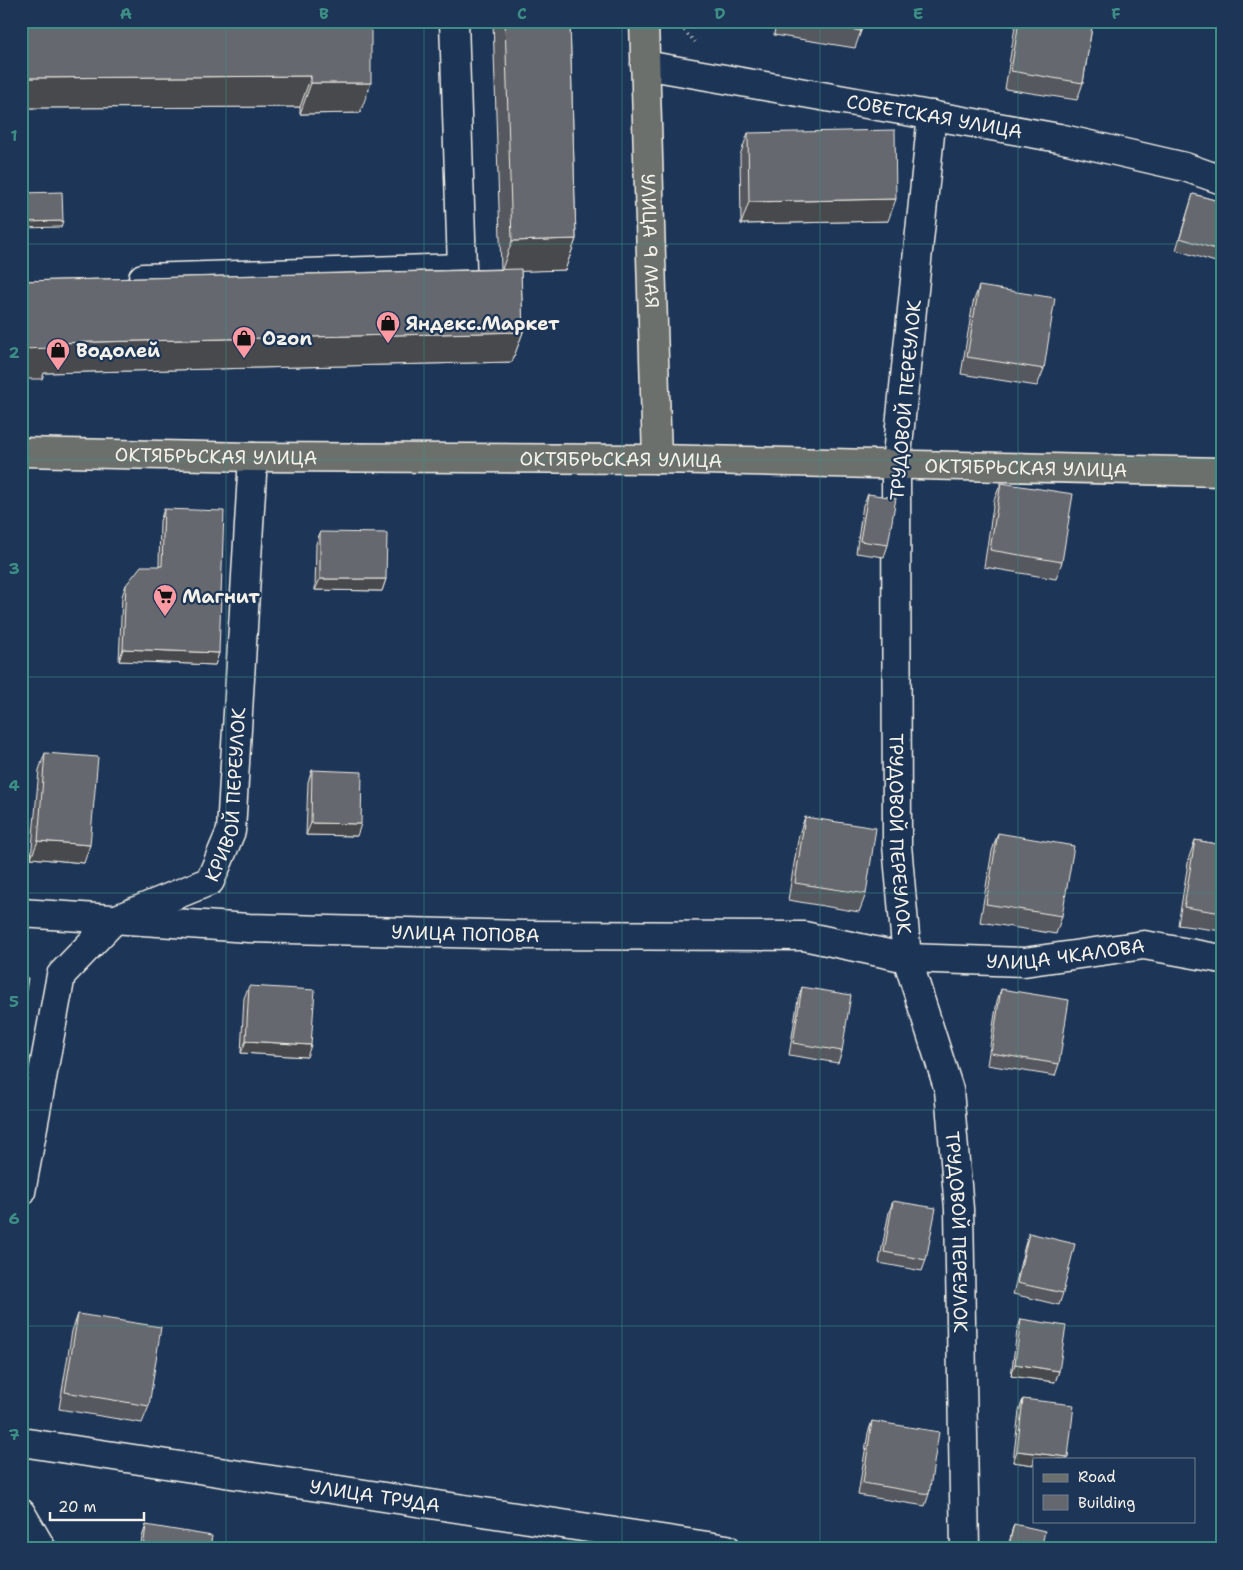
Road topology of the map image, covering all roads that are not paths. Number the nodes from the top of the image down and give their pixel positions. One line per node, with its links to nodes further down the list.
1 (454, 21): 6 (street)
2 (644, 21): 3 (main road, УЛИЦА 9 МАЯ)
3 (644, 65): 4 (street, СОВЕТСКАЯ УЛИЦА); 9 (main road, УЛИЦА 9 МАЯ)
4 (932, 115): 5 (street, СОВЕТСКАЯ УЛИЦА); 10 (street, ТРУДОВОЙ ПЕРЕУЛОК)
5 (1222, 180)
6 (119, 279)
7 (21, 452): 8 (main road, ОКТЯБРЬСКАЯ УЛИЦА)
8 (252, 456): 9 (main road, ОКТЯБРЬСКАЯ УЛИЦА); 13 (street, КРИВОЙ ПЕРЕУЛОК)
9 (657, 459): 10 (main road, ОКТЯБРЬСКАЯ УЛИЦА)
10 (896, 466): 11 (main road, ОКТЯБРЬСКАЯ УЛИЦА); 14 (street, ТРУДОВОЙ ПЕРЕУЛОК)
11 (1222, 472)
12 (21, 913): 13 (street, УЛИЦА ПОПОВА)
13 (114, 920): 14 (street, УЛИЦА ПОПОВА); 16 (street, КРИВОЙ ПЕРЕУЛОК)
14 (907, 958): 15 (street, УЛИЦА ЧКАЛОВА); 21 (street, ТРУДОВОЙ ПЕРЕУЛОК)
15 (1222, 959)
16 (21, 1192)
17 (21, 1442): 20 (street, УЛИЦА ТРУДА)
18 (21, 1512): 19 (street)
19 (42, 1549)
20 (727, 1549)
21 (966, 1549)

